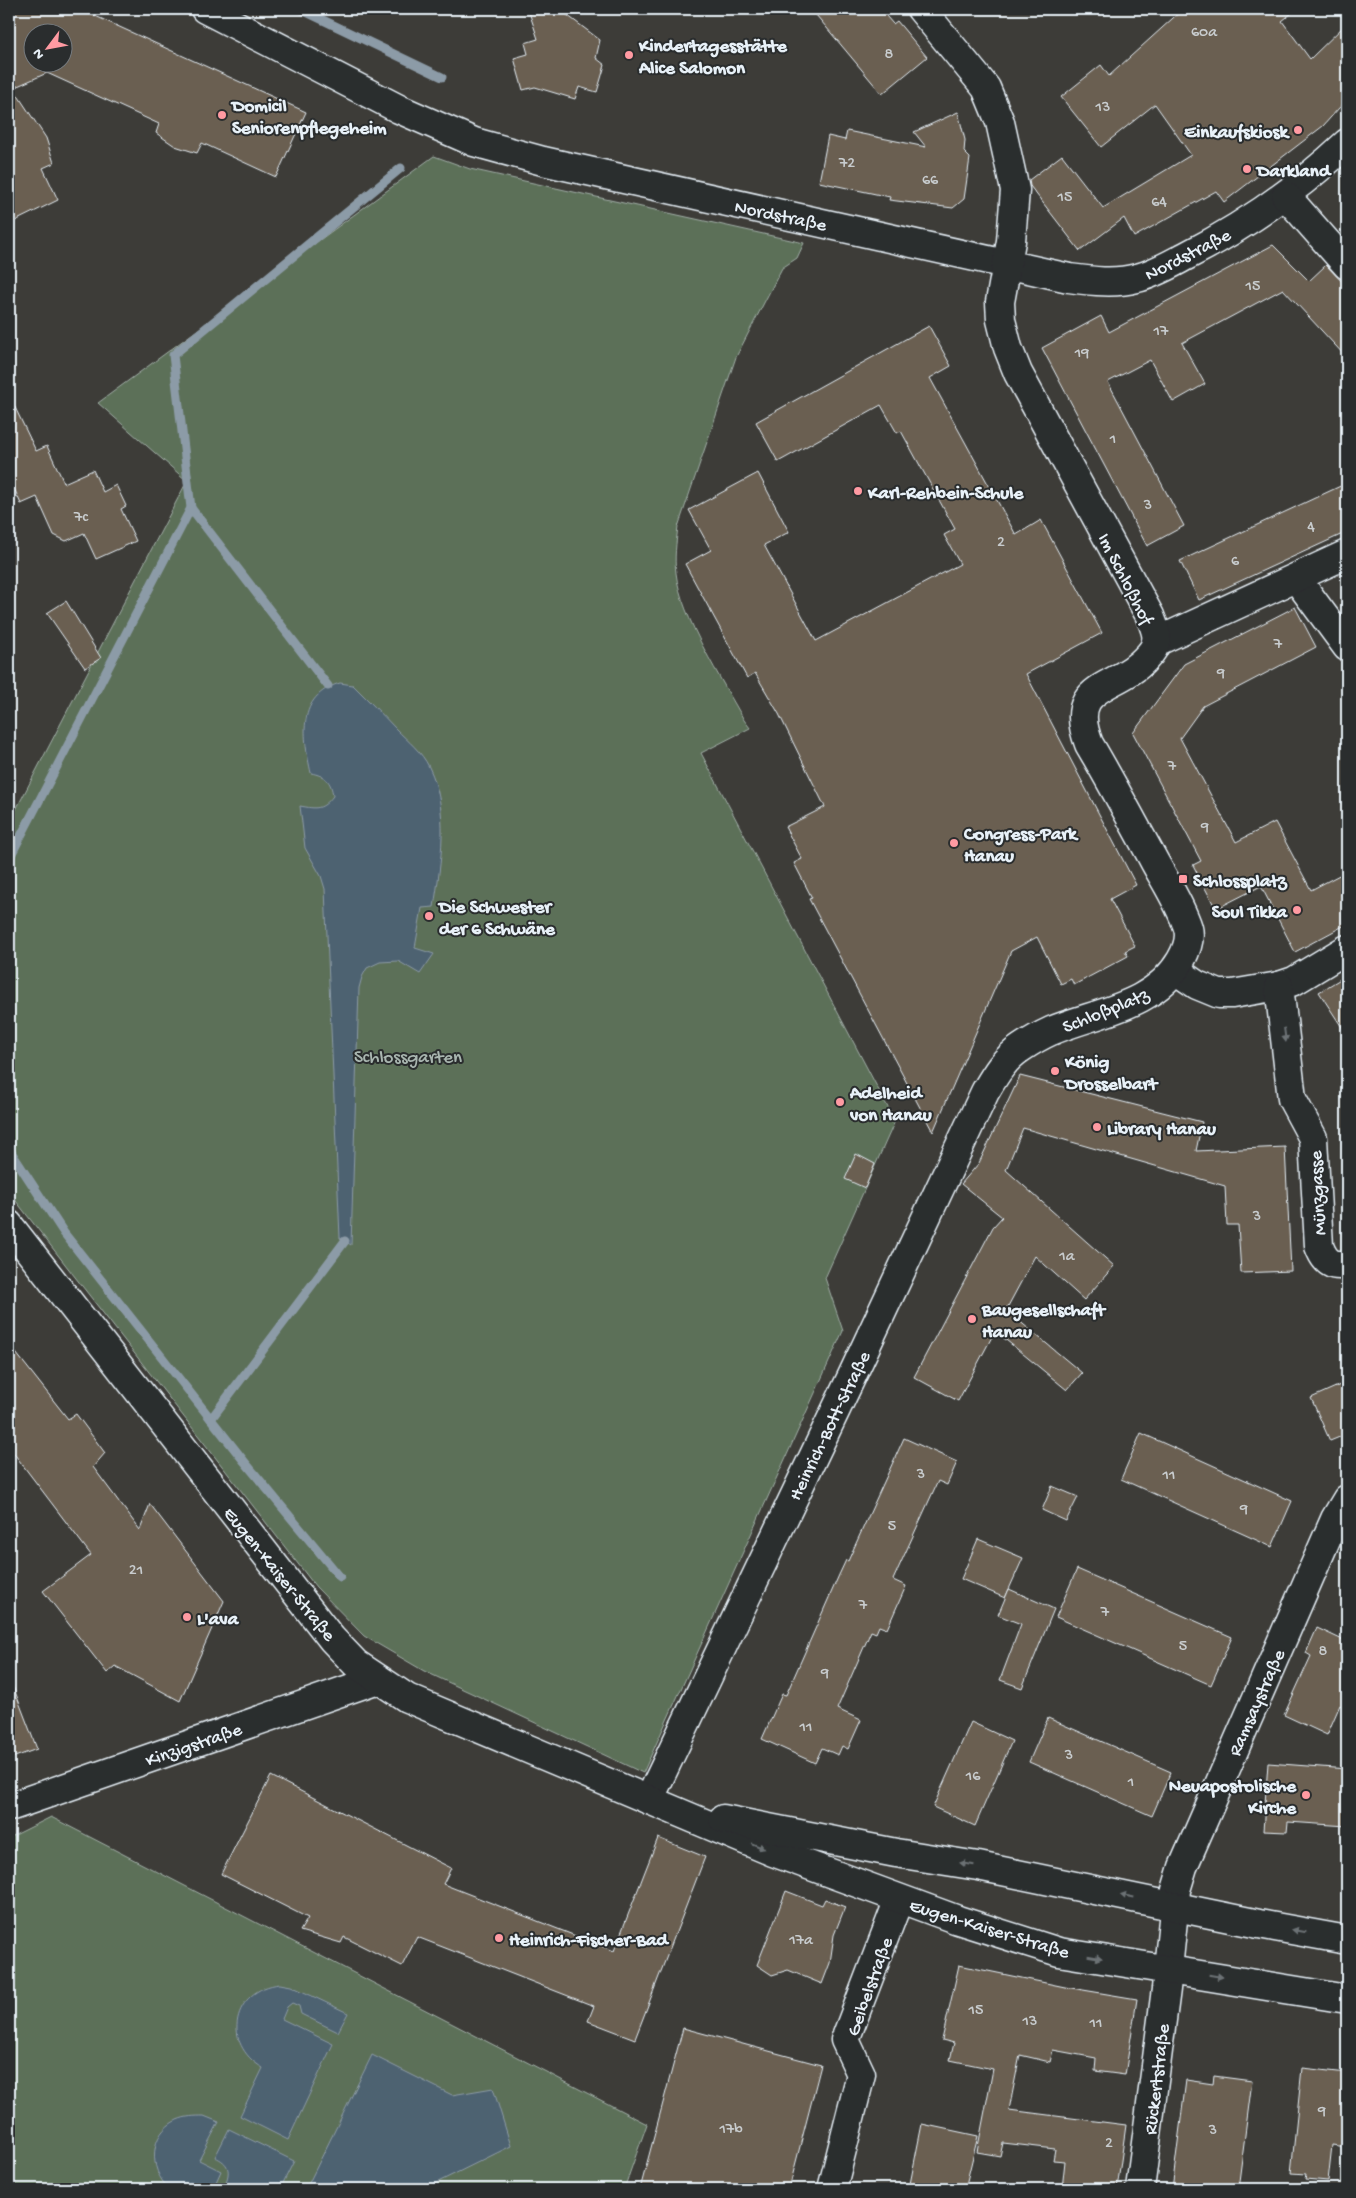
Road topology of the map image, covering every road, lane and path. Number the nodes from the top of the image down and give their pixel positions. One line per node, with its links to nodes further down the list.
1 (205, 9): 5 (street, Nordstraße)
2 (921, 9): 5 (street, Im Schloßhof)
3 (1347, 143): 4 (street, Nordstraße)
4 (1286, 196): 5 (street, Nordstraße); 6 (street)
5 (1008, 265): 9 (street, Im Schloßhof)
6 (1347, 265)
7 (1347, 554): 8 (street)
8 (1296, 578): 9 (street); 10 (street)
9 (1156, 642): 12 (street, Im Schloßhof)
10 (1347, 647)
11 (1347, 949): 13 (street)
12 (1175, 970): 13 (street); 14 (street, Schloßplatz)
13 (1279, 986): 16 (street, Münzgasse, one-way to 16)
14 (1013, 1054): 19 (street, Heinrich-Bott-Straße)
15 (9, 1225): 18 (street, Eugen-Kaiser-Straße)
16 (1347, 1264)
17 (1347, 1499): 22 (street, Ramsaystraße)
18 (378, 1679): 19 (street, Eugen-Kaiser-Straße); 20 (street, Kinzigstraße)
19 (649, 1800): 21 (street, Eugen-Kaiser-Straße, one-way to 21); 22 (street, Eugen-Kaiser-Straße, one-way to 19)
20 (9, 1808)
21 (899, 1899): 24 (street, Eugen-Kaiser-Straße, one-way to 24); 26 (street, Geibelstraße)
22 (1174, 1905): 23 (street, Eugen-Kaiser-Straße, one-way to 22); 24 (street, Ramsaystraße)
23 (1347, 1940)
24 (1168, 1968): 25 (street, Eugen-Kaiser-Straße, one-way to 25); 27 (street, Rückertstraße)
25 (1347, 1999)
26 (832, 2189)
27 (1140, 2189)

